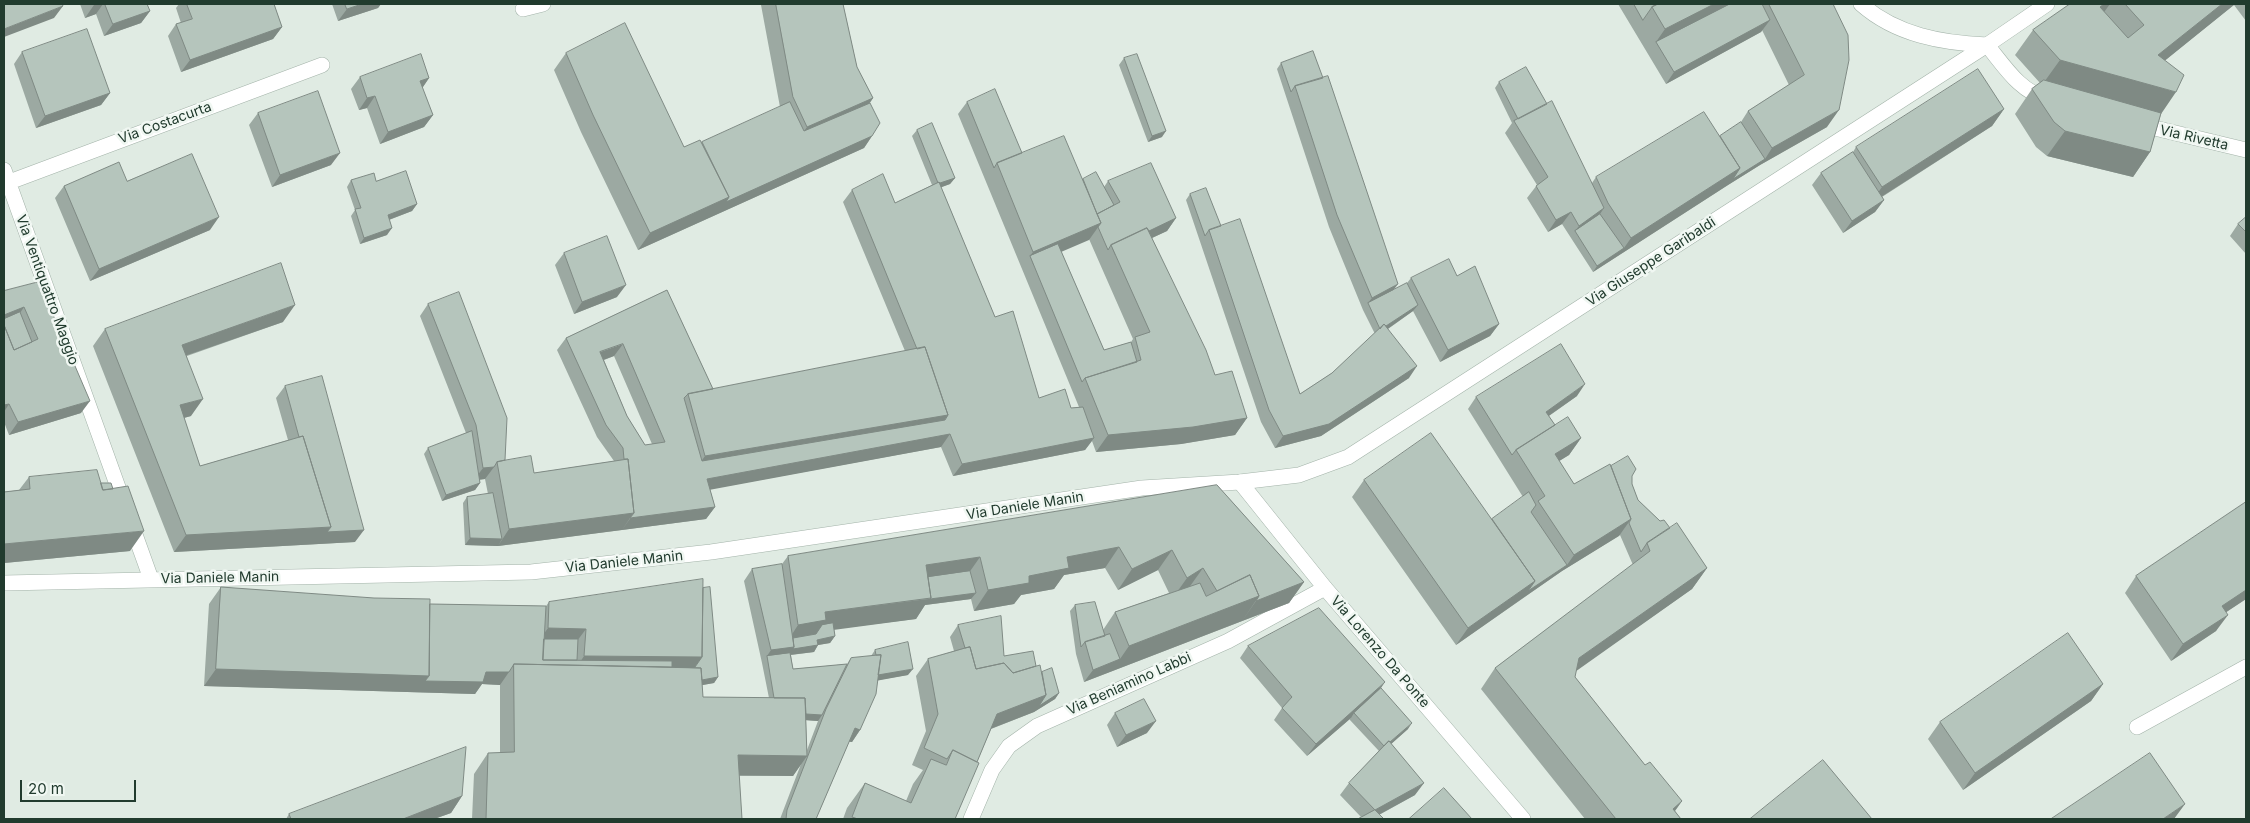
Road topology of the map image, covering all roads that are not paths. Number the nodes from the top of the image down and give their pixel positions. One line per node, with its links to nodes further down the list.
1 (542, 4): 4 (street)
2 (1862, 4): 5 (street)
3 (2047, 4): 5 (street, Via Giuseppe Garibaldi)
4 (523, 10)
5 (1987, 45): 7 (street); 11 (street, Via Giuseppe Garibaldi)
6 (322, 65): 10 (street, Via Costacurta)
7 (2063, 104)
8 (2126, 121): 9 (street, Via Rivetta)
9 (2246, 150)
10 (5, 179): 12 (street, Via Ventiquattro Maggio)
11 (1240, 482): 12 (street, Via Daniele Manin); 14 (street, Via Lorenzo Da Ponte)
12 (152, 579): 13 (street, Via Daniele Manin)
13 (4, 583)
14 (1325, 588): 17 (street, Via Beniamino Labbi); 18 (street, Via Lorenzo Da Ponte)
15 (2246, 667): 16 (street)
16 (2136, 727)
17 (971, 819)
18 (1523, 819)

